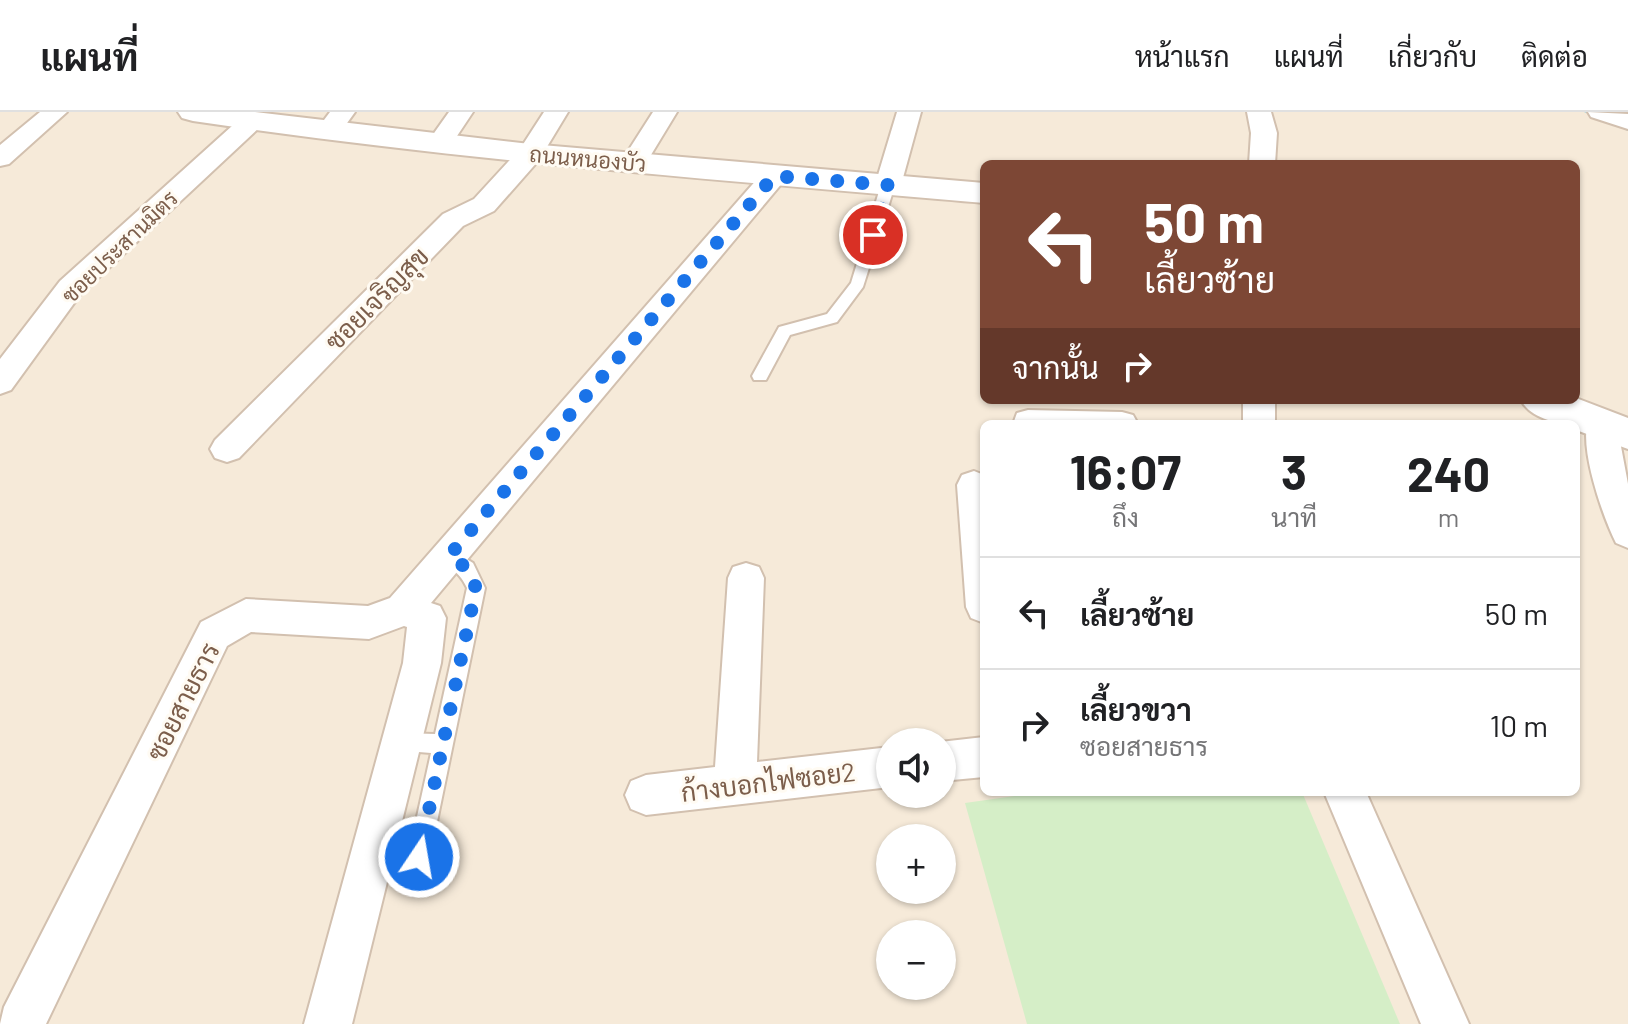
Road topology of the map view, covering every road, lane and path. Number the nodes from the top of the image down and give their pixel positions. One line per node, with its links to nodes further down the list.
1 (55, 112): 14 (street)
2 (193, 112): 9 (street, ถนนหนองบัว)
3 (461, 112): 12 (street)
4 (556, 112): 13 (street, ซอยเจริญสุข)
5 (665, 112): 16 (street)
6 (909, 112): 18 (street)
7 (1259, 112): 15 (street)
8 (1600, 112): 11 (street)
9 (251, 122): 10 (street, ถนนหนองบัว); 21 (street, ซอยประสานมิตร)
10 (335, 122): 12 (street, ถนนหนองบัว)
11 (1628, 122)
12 (440, 143): 13 (street, ถนนหนองบัว)
13 (530, 154): 16 (street, ถนนหนองบัว); 24 (street, ซอยเจริญสุข)
14 (0, 158)
15 (1262, 160)
16 (634, 162): 17 (street, ถนนหนองบัว)
17 (774, 176): 18 (street, ถนนหนองบัว); 27 (street, ซอยสายธาร)
18 (888, 185): 19 (street, ถนนหนองบัว); 20 (lane)
19 (980, 193)
20 (760, 376)
21 (0, 382)
22 (1550, 404): 23 (street)
23 (1614, 429): 26 (street)
24 (227, 449)
25 (974, 485): 28 (street)
26 (1628, 533)
27 (449, 556): 30 (street, ซอยสายธาร); 32 (lane)
28 (980, 558)
29 (746, 578): 36 (street)
30 (403, 609): 31 (street); 40 (street, ซอยสายธาร)
31 (401, 743): 32 (lane); 41 (street)
32 (443, 744): 39 (lane)
33 (980, 757): 34 (street)
34 (956, 760)
35 (876, 769): 36 (street, ก้างบอกไฟซอย2)
36 (735, 785): 37 (street, ก้างบอกไฟซอย2)
37 (646, 795)
38 (1347, 796): 42 (street)
39 (413, 885)
40 (21, 1024)
41 (328, 1024)
42 (1445, 1024)

